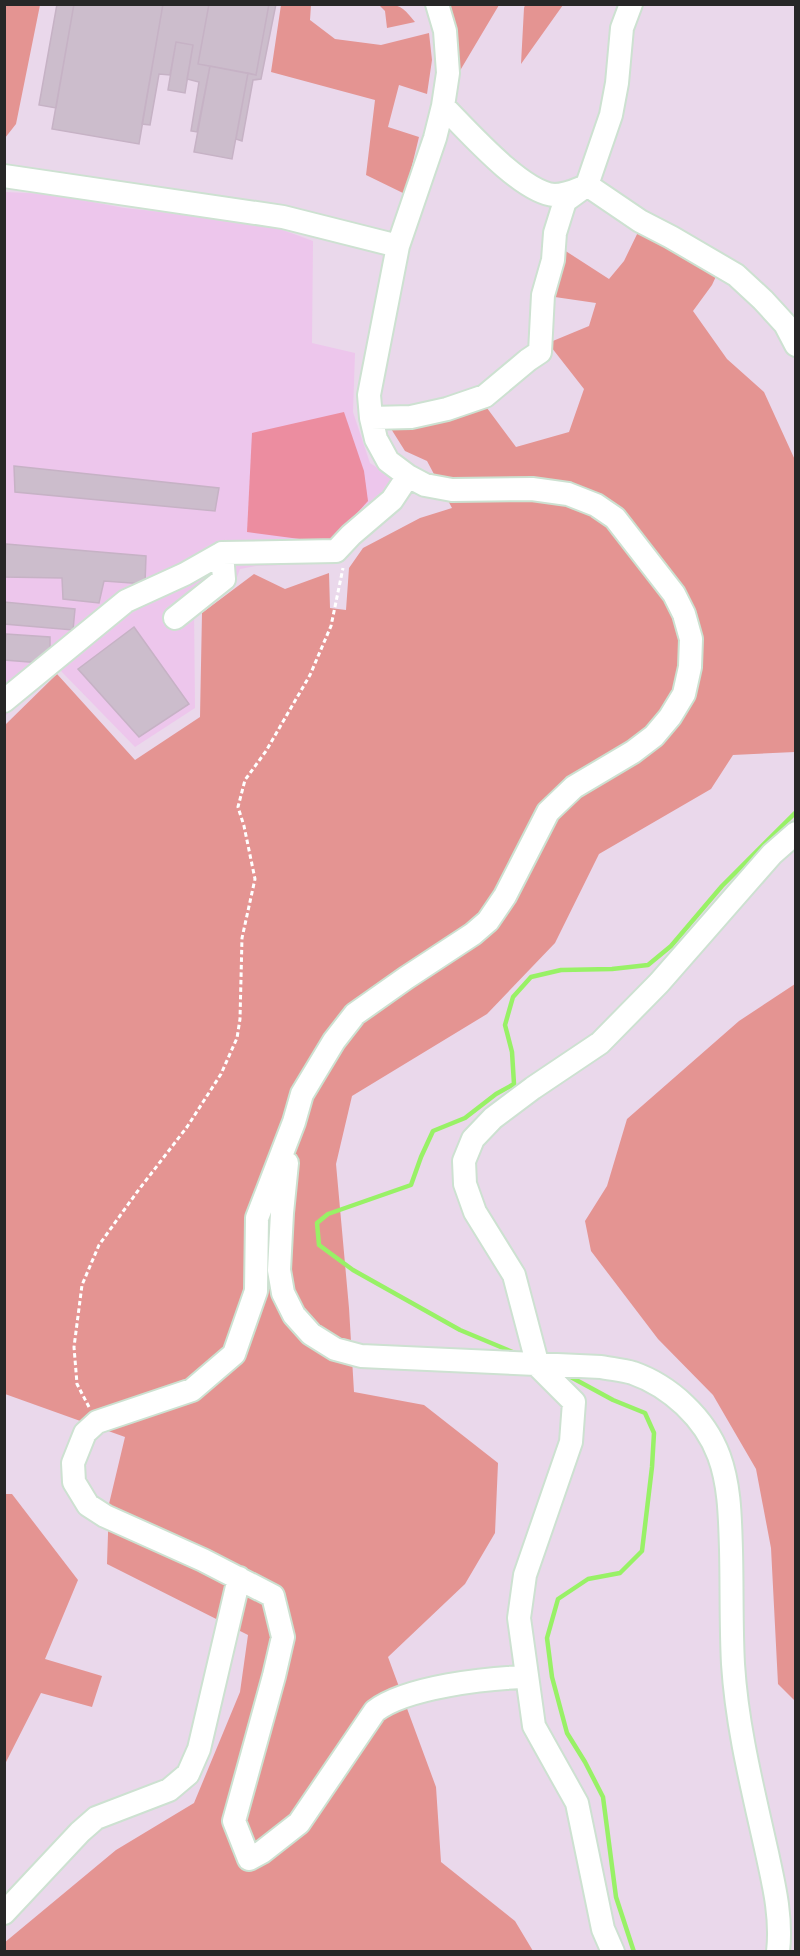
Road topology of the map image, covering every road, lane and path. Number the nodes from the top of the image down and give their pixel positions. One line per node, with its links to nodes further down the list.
1 (437, 4): 3 (street)
2 (631, 4): 5 (street)
3 (443, 106): 5 (street); 6 (street)
4 (4, 176): 6 (street)
5 (587, 185): 7 (street); 9 (street)
6 (398, 246): 9 (street)
7 (790, 325): 8 (street)
8 (795, 345)
9 (371, 418): 10 (street)
10 (408, 476): 11 (street); 16 (street)
11 (230, 553): 13 (street); 14 (street)
12 (343, 567): 18 (path)
13 (175, 618)
14 (4, 701)
15 (795, 833): 17 (street)
16 (294, 1122): 17 (street); 18 (street)
17 (538, 1366): 20 (street); 23 (street)
18 (97, 1422): 19 (street)
19 (239, 1578): 20 (street); 21 (street)
20 (527, 1677): 22 (street)
21 (4, 1913)
22 (613, 1952)
23 (778, 1952)

